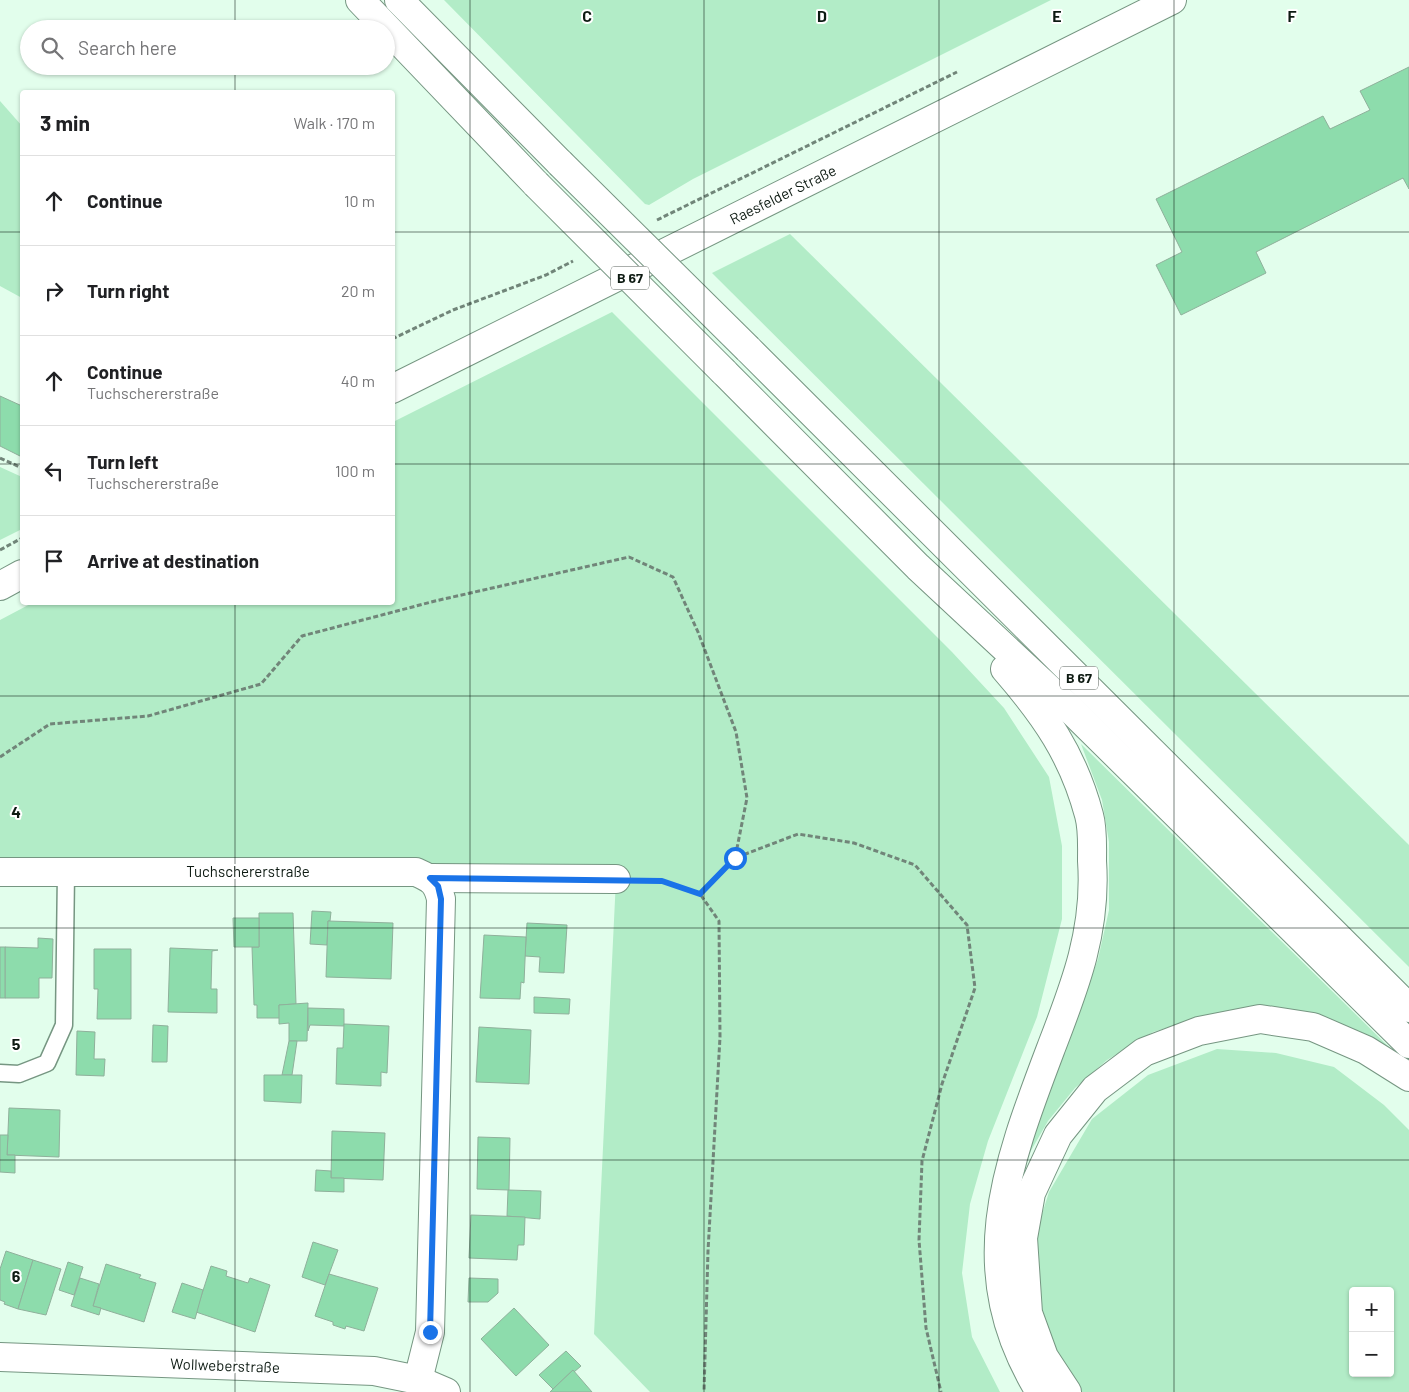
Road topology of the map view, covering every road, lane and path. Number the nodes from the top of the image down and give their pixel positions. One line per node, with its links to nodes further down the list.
1 (360, 0): 4 (main road, B 67, bridge)
2 (398, 0): 25 (main road, B 67, bridge)
3 (1172, 0): 10 (main road, Raesfelder Straße)
4 (379, 20)
5 (395, 37): 15 (main road, B 67, bridge)
6 (963, 69): 7 (path)
7 (652, 222)
8 (581, 257): 9 (path)
9 (395, 338)
10 (395, 388)
11 (0, 458): 12 (path)
12 (20, 467)
13 (20, 539): 14 (path)
14 (0, 550)
15 (918, 567): 26 (main road, B 67); 34 (main road)
16 (20, 575): 17 (main road)
17 (0, 586)
18 (0, 757): 19 (path)
19 (735, 858): 24 (path); 33 (path)
20 (0, 872): 21 (main road, Tuchschererstraße)
21 (66, 872): 22 (main road, Tuchschererstraße); 27 (lane)
22 (430, 878): 23 (main road, Tuchschererstraße); 30 (main road)
23 (616, 879): 24 (path)
24 (700, 894): 32 (path)
25 (1409, 1008)
26 (1409, 1044)
27 (0, 1073)
28 (1409, 1077): 35 (main road)
29 (0, 1357): 30 (main road, Wollweberstraße)
30 (418, 1380): 31 (main road, Wollweberstraße)
31 (446, 1392)
32 (704, 1392)
33 (941, 1392)
34 (1040, 1392)
35 (1067, 1392)

